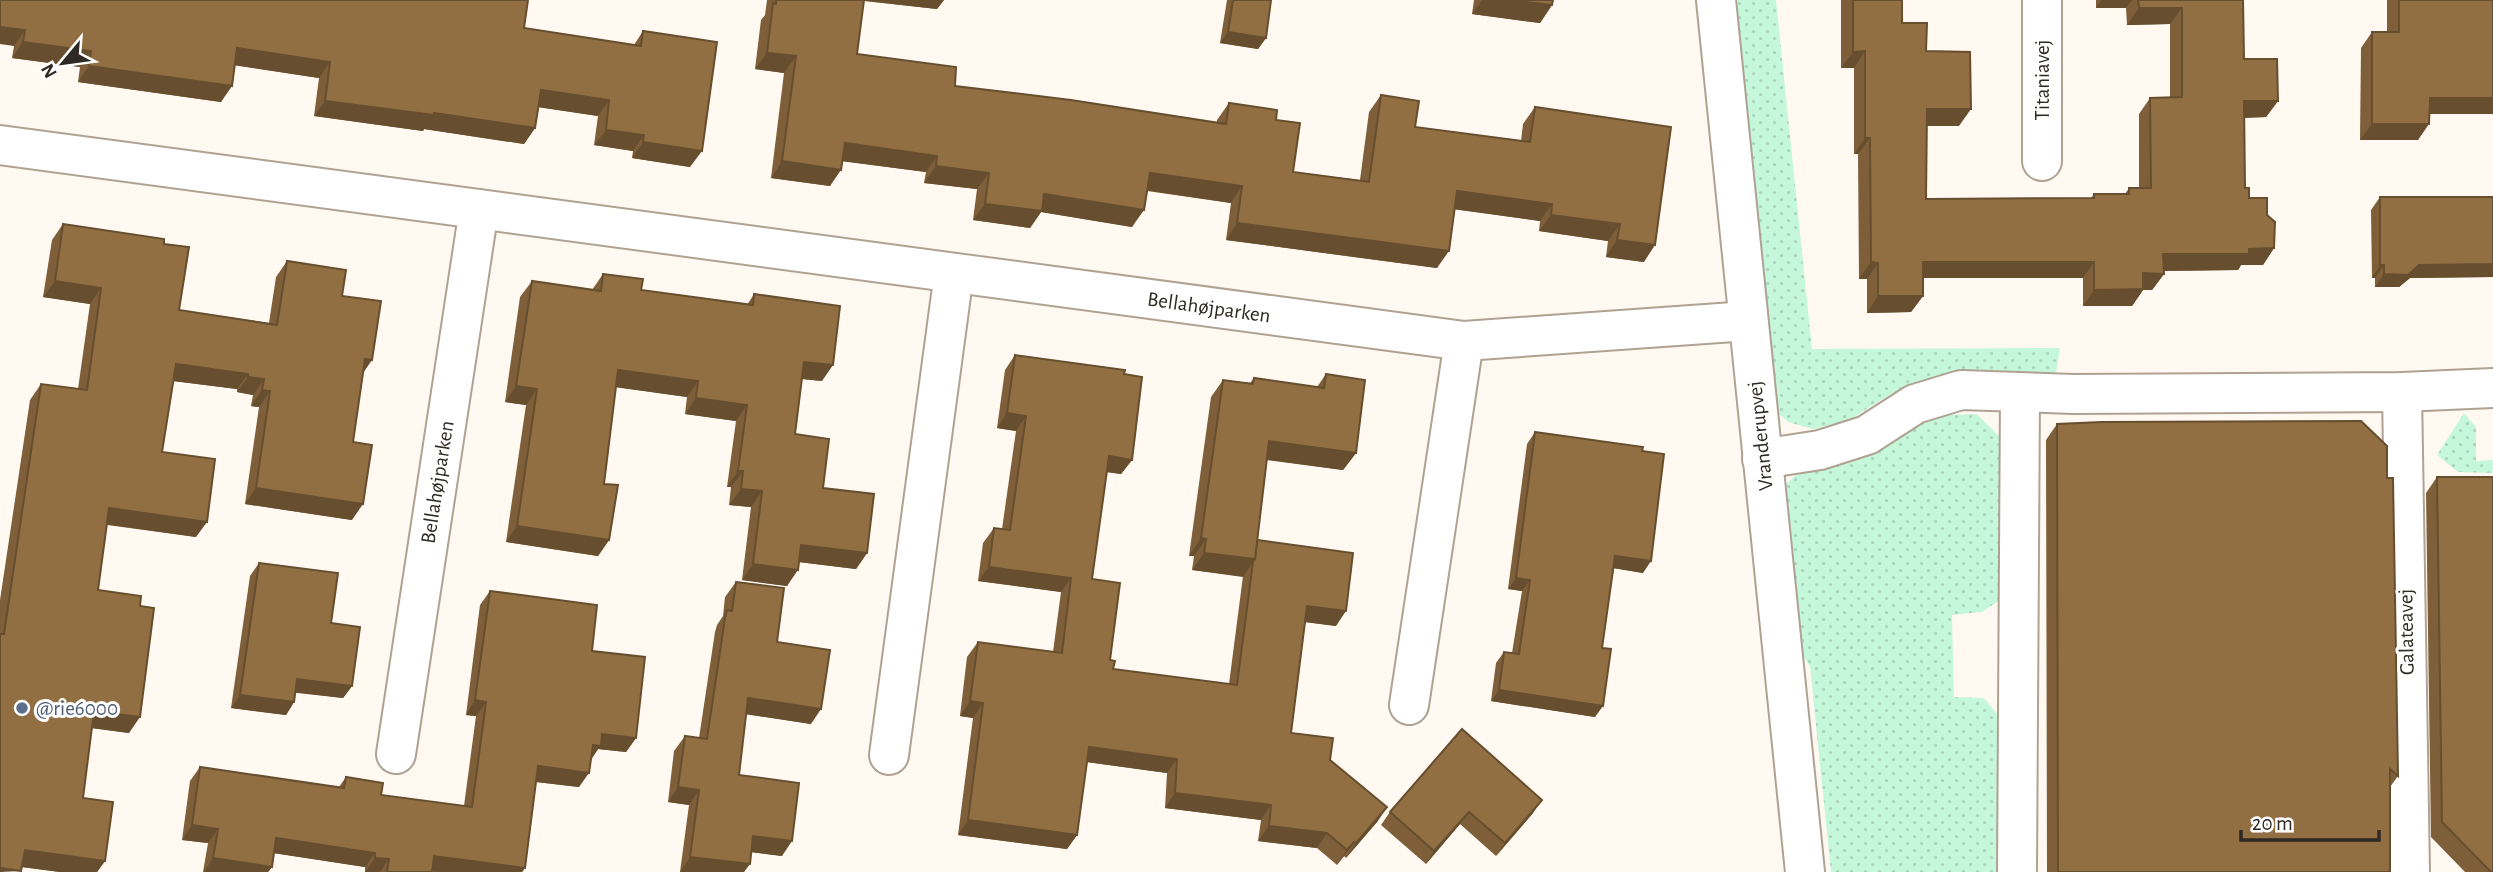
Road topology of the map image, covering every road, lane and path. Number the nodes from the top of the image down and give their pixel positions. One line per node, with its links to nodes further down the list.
1 (1716, 0): 7 (street, Vranderupvej)
2 (2042, 0): 4 (street, Titaniavej)
3 (0, 145): 5 (street, Bellahøjparken)
4 (2042, 161)
5 (479, 209): 6 (street, Bellahøjparken); 14 (street, Bellahøjparken)
6 (954, 273): 8 (street, Bellahøjparken); 15 (street)
7 (1748, 321): 8 (street, Bellahøjparken); 12 (street, Vranderupvej)
8 (1464, 341): 13 (street)
9 (2493, 388): 10 (street)
10 (2402, 392): 11 (street); 18 (street, Galateavej)
11 (2020, 393): 12 (street); 17 (street)
12 (1762, 459): 16 (street, Vranderupvej)
13 (1409, 705)
14 (396, 754)
15 (889, 755)
16 (1805, 872)
17 (2017, 872)
18 (2410, 872)

